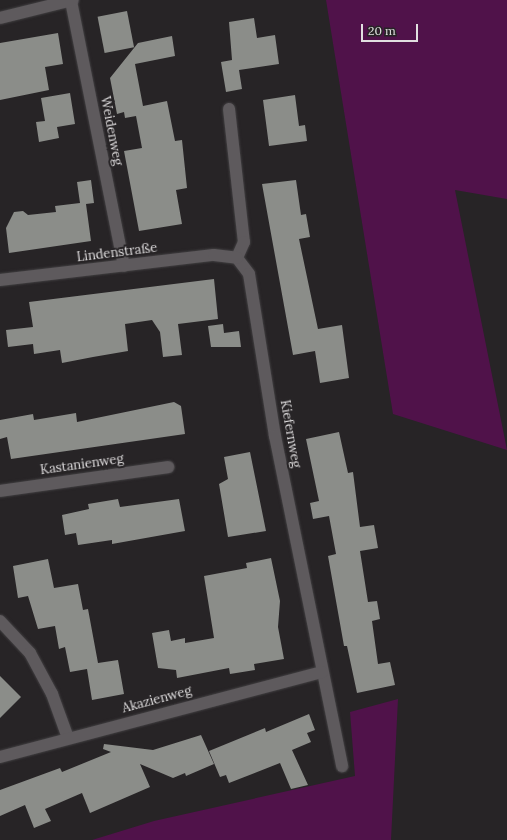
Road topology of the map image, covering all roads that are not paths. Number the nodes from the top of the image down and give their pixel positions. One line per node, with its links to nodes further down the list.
1 (72, 0): 2 (street, Weidenweg); 5 (street, Weidenweg)
2 (0, 18)
3 (229, 109): 4 (street)
4 (237, 258): 5 (street, Lindenstraße); 10 (street, Kiefernweg)
5 (124, 266): 6 (street, Lindenstraße)
6 (0, 280)
7 (168, 467): 8 (street, Kastanienweg)
8 (0, 491)
9 (0, 621): 11 (street)
10 (322, 672): 11 (street, Akazienweg); 13 (street, Kiefernweg)
11 (68, 738): 12 (street, Akazienweg)
12 (0, 757)
13 (342, 766)

